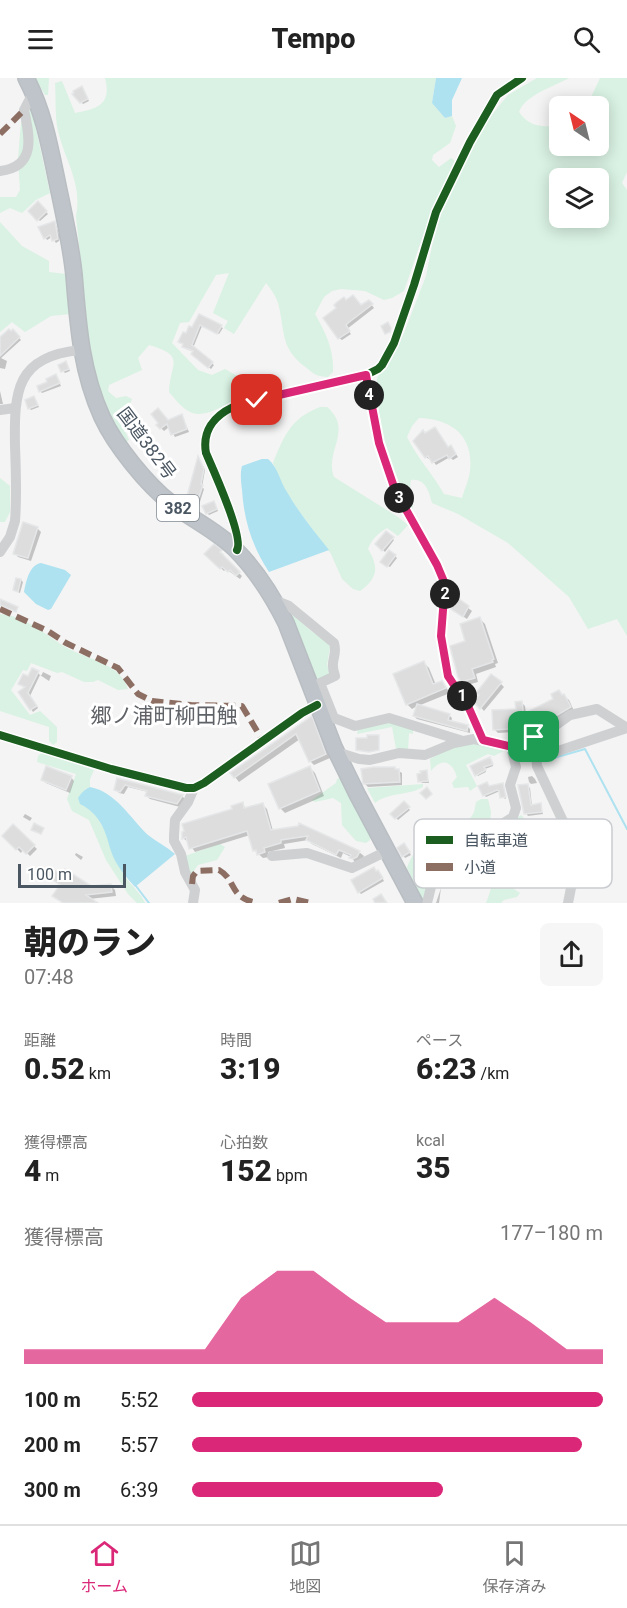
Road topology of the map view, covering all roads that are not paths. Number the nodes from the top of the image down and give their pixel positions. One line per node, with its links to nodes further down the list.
1 (26, 78): 3 (highway, 国道382号 / 382)
2 (517, 80): 6 (street)
3 (33, 93): 4 (street); 5 (highway, 国道382号 / 382)
4 (0, 171)
5 (81, 350): 7 (street); 9 (highway, 国道382号 / 382)
6 (366, 375): 9 (street); 15 (street)
7 (15, 408): 8 (street); 10 (street)
8 (0, 410)
9 (237, 550): 11 (highway, 国道382号 / 382)
10 (0, 552)
11 (276, 604): 12 (highway, 国道382号 / 382); 16 (street)
12 (317, 705): 19 (highway, 国道382号 / 382); 20 (street)
13 (627, 728): 18 (street); 18 (street)
14 (0, 735): 20 (street)
15 (483, 740): 16 (street); 17 (street)
16 (464, 741): 19 (street)
17 (511, 747): 18 (street); 21 (street)
18 (530, 751): 22 (street)
19 (338, 755): 23 (highway, 国道382号 / 382)
20 (194, 788): 27 (street)
21 (510, 819)
22 (562, 819)
23 (387, 851): 24 (street); 28 (highway, 国道382号 / 382)
24 (272, 856)
25 (431, 888): 29 (street)
26 (572, 888): 30 (street)
27 (193, 903)
28 (415, 903)
29 (427, 903)
30 (568, 903)

